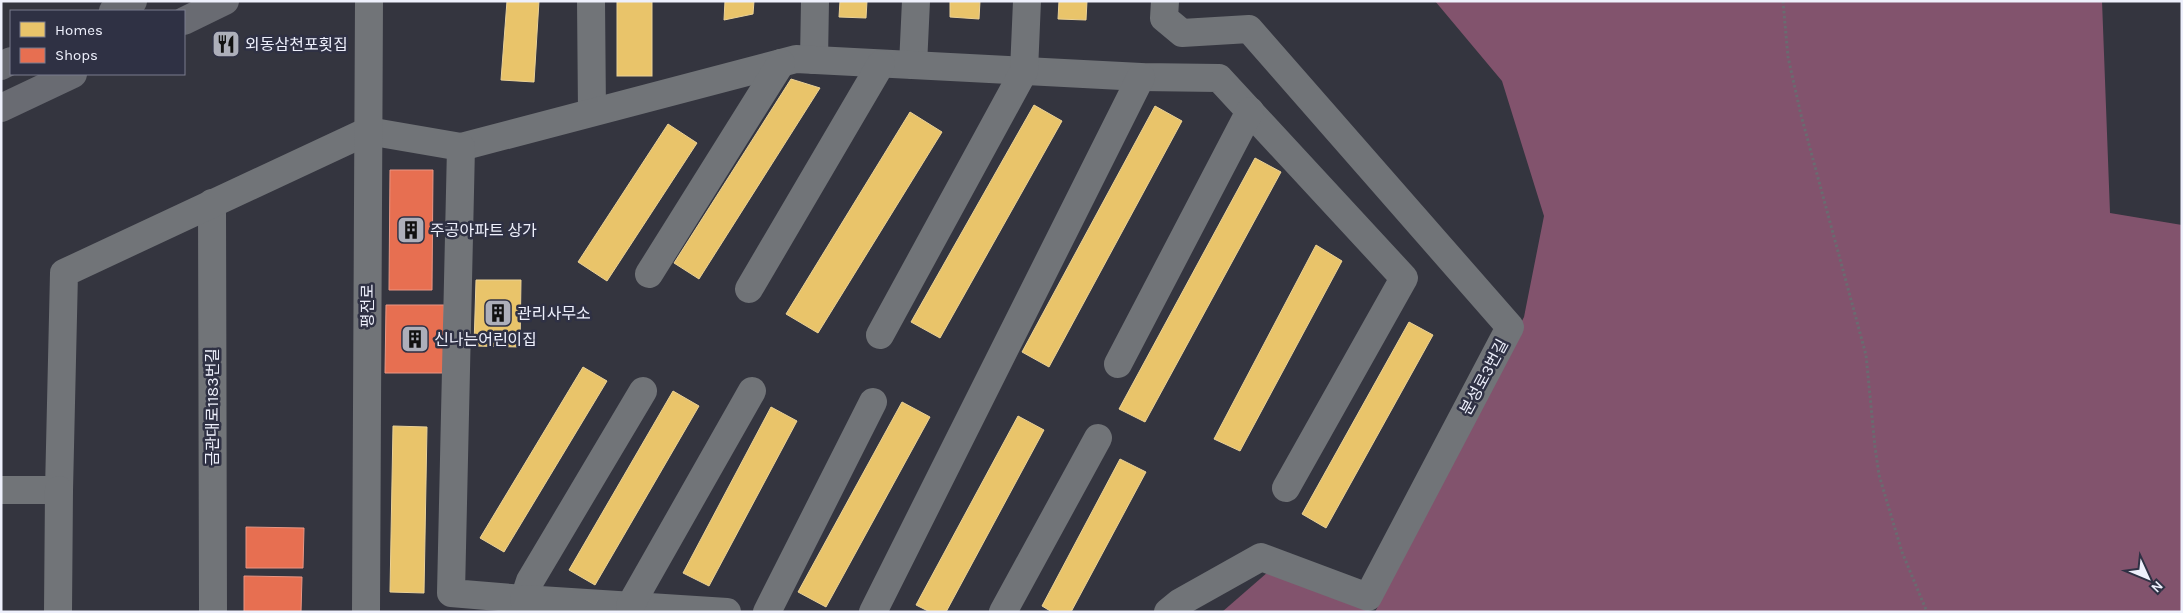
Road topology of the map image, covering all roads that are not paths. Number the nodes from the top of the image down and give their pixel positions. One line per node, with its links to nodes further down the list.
1 (133, 1): 9 (main road)
2 (225, 1): 10 (main road)
3 (368, 1): 21 (street, 평전로)
4 (591, 1): 20 (street)
5 (815, 1): 11 (street)
6 (916, 1): 14 (street)
7 (1027, 1): 15 (street)
8 (1165, 1): 44 (street, 분성로3번길)
9 (115, 10)
10 (185, 21)
11 (814, 60): 12 (street); 13 (street)
12 (781, 63): 20 (street); 24 (street)
13 (881, 64): 14 (street); 25 (street)
14 (913, 66): 15 (street)
15 (1024, 71): 17 (street); 26 (street)
16 (71, 75): 18 (main road)
17 (1141, 78): 19 (street); 42 (street)
18 (1, 108)
19 (1250, 111): 27 (street); 32 (street)
20 (592, 112): 22 (street)
21 (368, 131): 22 (street); 23 (street); 39 (street, 평전로)
22 (461, 147): 35 (street)
23 (212, 203): 34 (street); 38 (street, 금관대로1183번길)
24 (649, 274)
25 (749, 289)
26 (880, 335)
27 (1118, 364)
28 (643, 390): 35 (street)
29 (752, 391): 36 (street)
30 (873, 402): 41 (street)
31 (1098, 438): 43 (street)
32 (1286, 488)
33 (1, 490): 34 (street)
34 (59, 490): 37 (street)
35 (524, 599): 36 (street)
36 (630, 606): 40 (street)
37 (58, 612)
38 (213, 612)
39 (366, 612)
40 (728, 612)
41 (767, 612)
42 (873, 612)
43 (1003, 612)
44 (1168, 612)

